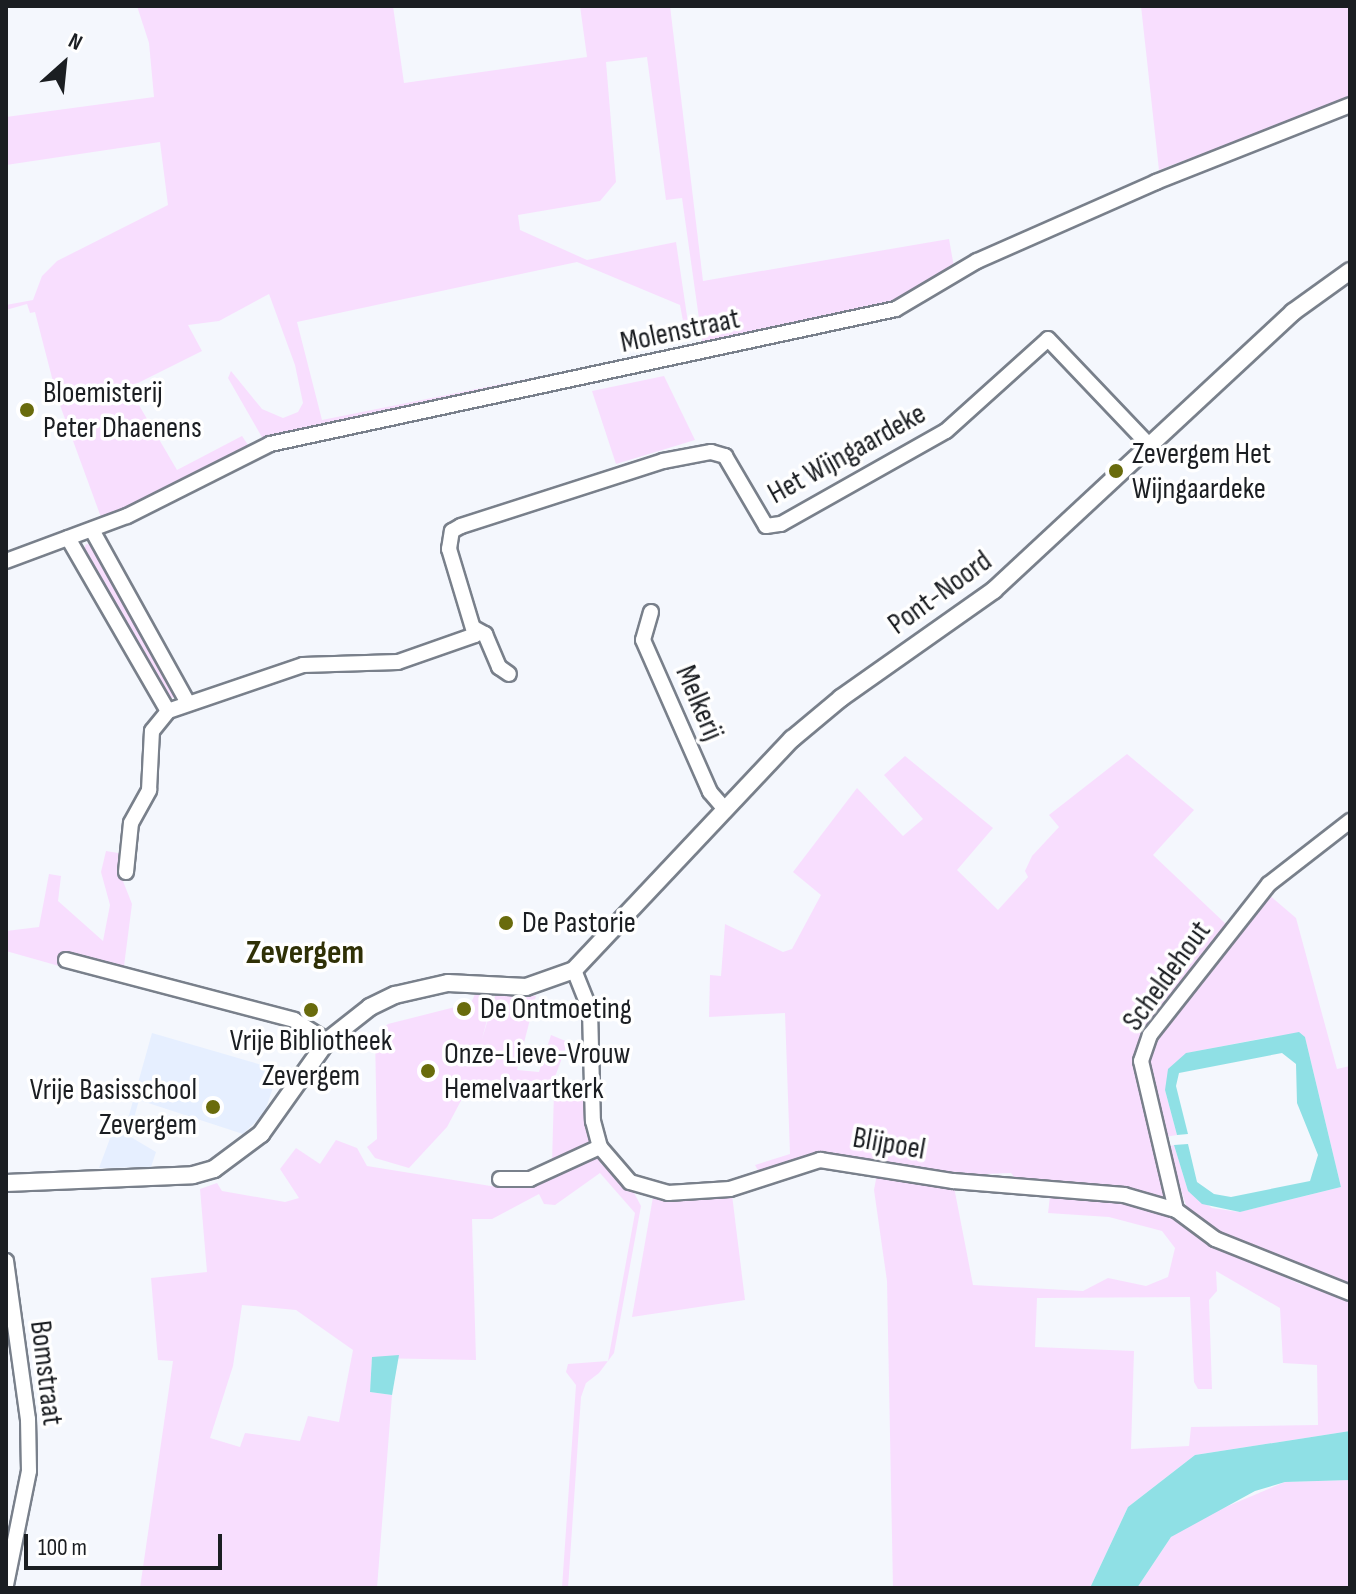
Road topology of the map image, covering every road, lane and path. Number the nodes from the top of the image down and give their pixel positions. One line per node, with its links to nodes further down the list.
1 (1350, 105): 4 (street, Molenstraat)
2 (1350, 271): 3 (street, Pont-Noord)
3 (1149, 445): 8 (street, Het Wijngaardeke); 12 (street, Pont-Noord)
4 (92, 530): 5 (street, Molenstraat); 10 (street)
5 (68, 538): 6 (street, Molenstraat); 11 (street)
6 (6, 561)
7 (651, 612): 12 (street, Melkerij)
8 (474, 628): 9 (street, Het Wijngaardeke); 10 (street)
9 (509, 674)
10 (188, 703): 11 (street)
11 (168, 711): 14 (street)
12 (725, 809): 16 (street, Pont-Noord)
13 (1350, 821): 21 (street, Scheldehout)
14 (126, 872)
15 (66, 960): 17 (street)
16 (574, 970): 17 (street); 18 (street, Blijpoel)
17 (327, 1041): 20 (street)
18 (600, 1147): 19 (street); 21 (street, Blijpoel)
19 (500, 1179)
20 (6, 1183)
21 (1176, 1210): 23 (street, Blijpoel)
22 (6, 1261): 24 (street, Bomstraat)
23 (1350, 1293)
24 (6, 1585)

